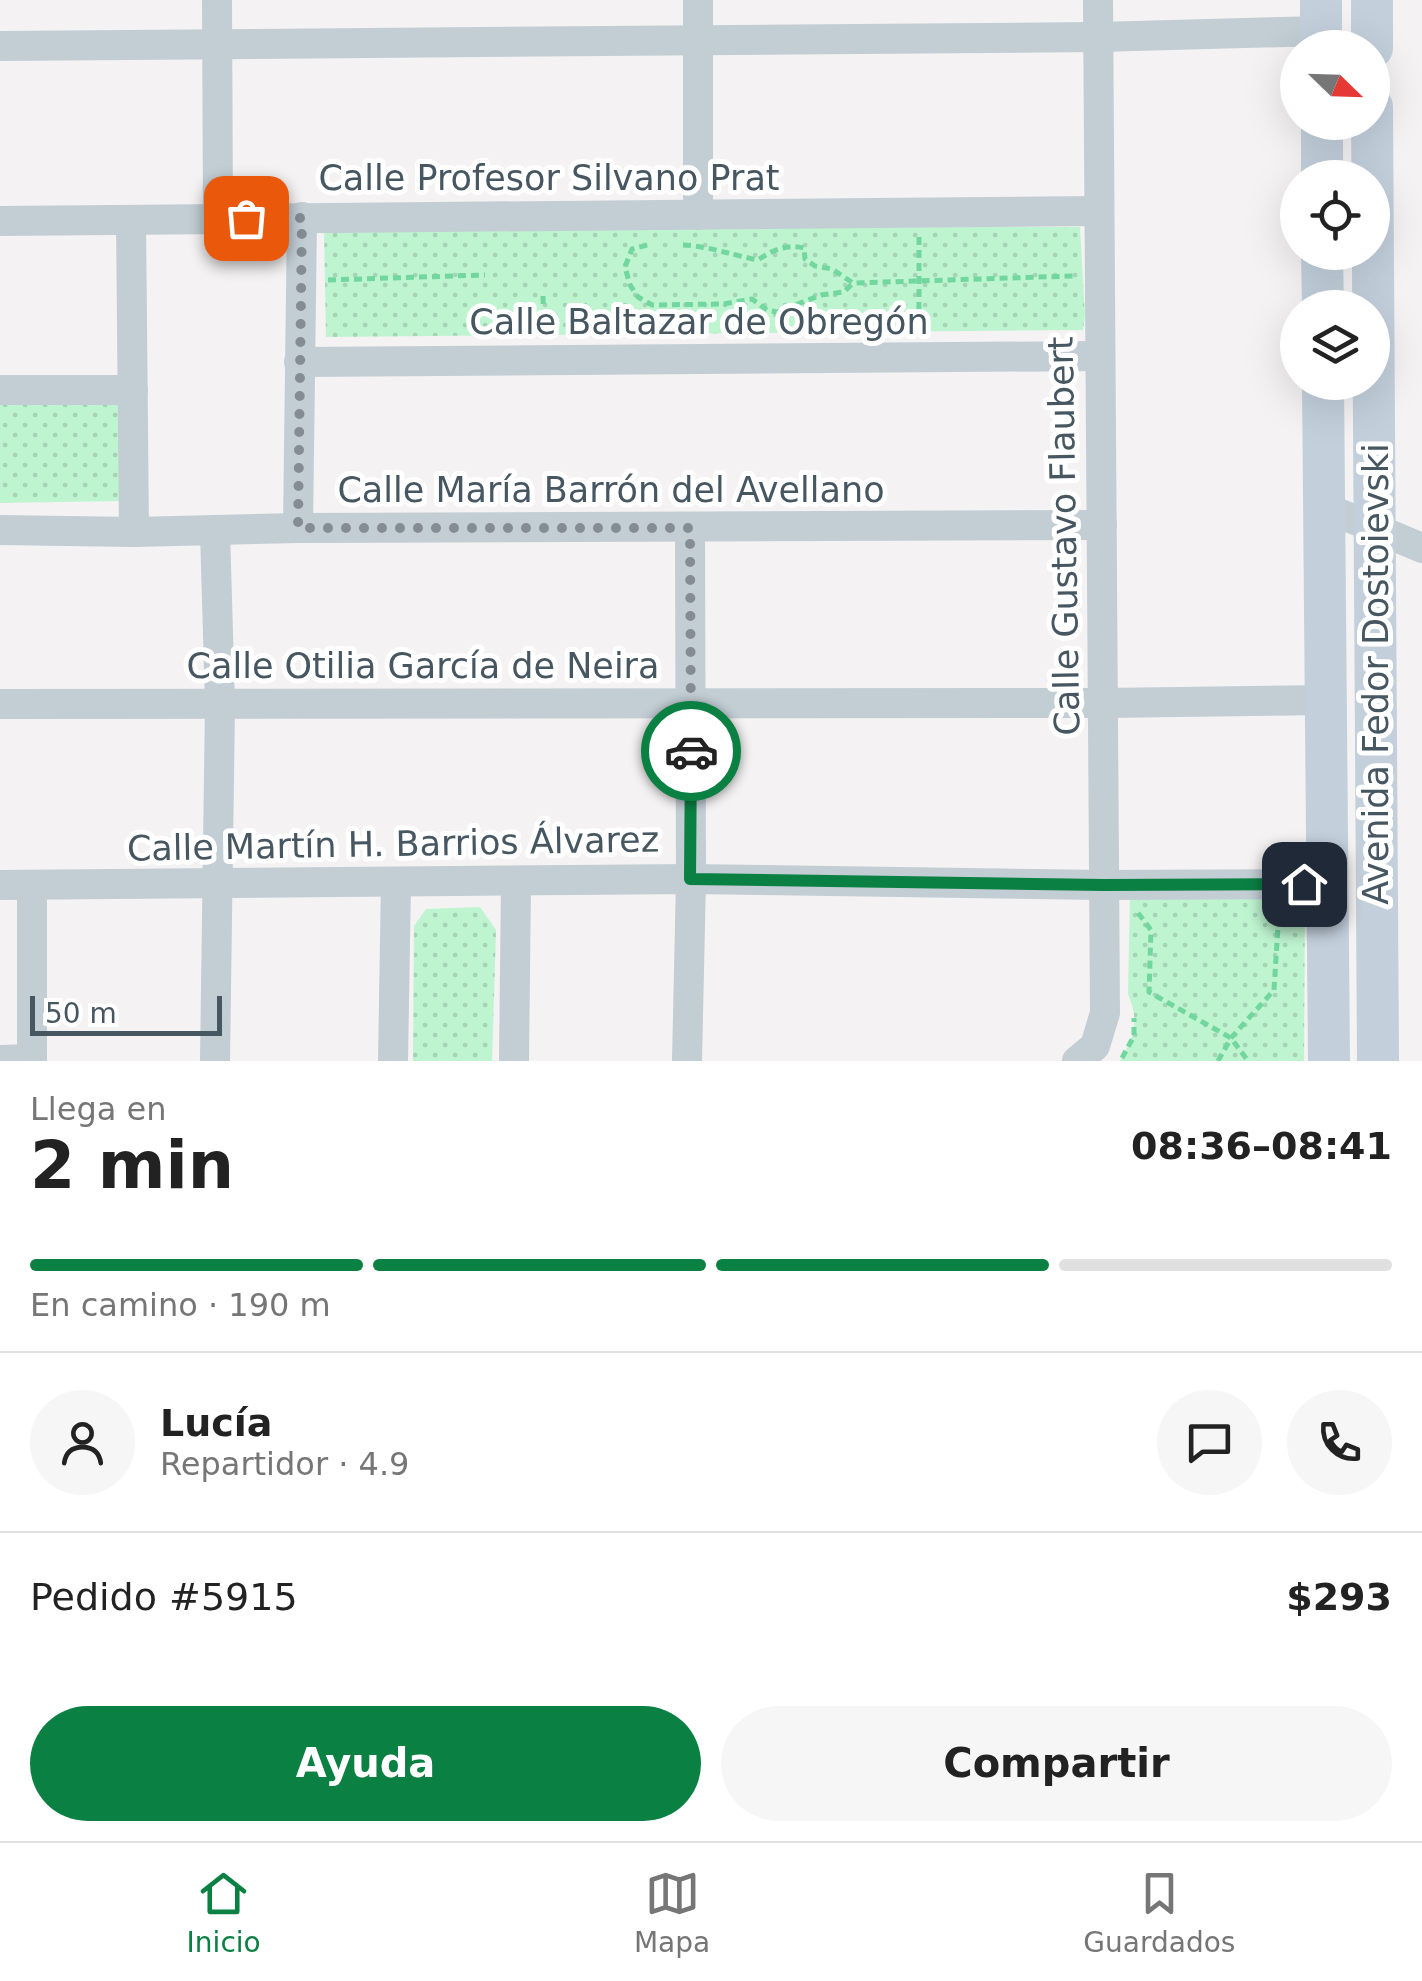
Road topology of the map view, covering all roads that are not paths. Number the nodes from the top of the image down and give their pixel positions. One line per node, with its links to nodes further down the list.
1 (218, 0): 9 (street)
2 (698, 0): 8 (street)
3 (1098, 0): 7 (street, Calle Gustavo Flaubert)
4 (1372, 0): 6 (main road)
5 (1321, 26): 7 (street)
6 (1372, 30)
7 (1098, 38): 8 (street); 12 (street, Calle Gustavo Flaubert)
8 (698, 41): 9 (street); 13 (street)
9 (218, 42): 10 (street); 14 (street)
10 (0, 46)
11 (1372, 140): 27 (main road, Avenida Fedor Dostoievski)
12 (1099, 211): 13 (street, Calle Profesor Silvano Prat); 18 (street, Calle Gustavo Flaubert)
13 (698, 214): 15 (street, Calle Profesor Silvano Prat)
14 (218, 218): 15 (street, Calle Profesor Silvano Prat); 17 (street, Calle Profesor Silvano Prat)
15 (302, 218): 19 (street)
16 (0, 220): 17 (street, Calle Profesor Silvano Prat)
17 (132, 220): 21 (street)
18 (1100, 356): 19 (street, Calle Baltazar de Obregón); 24 (street, Calle Gustavo Flaubert)
19 (299, 362): 25 (street)
20 (0, 390): 21 (street)
21 (133, 390): 30 (street)
22 (1323, 400): 23 (main road, Avenida Fedor Dostoievski)
23 (1324, 507): 27 (street); 32 (main road, Avenida Fedor Dostoievski)
24 (1102, 525): 26 (street, Calle María Barrón del Avellano); 36 (street, Calle Gustavo Flaubert)
25 (298, 528): 26 (street, Calle María Barrón del Avellano); 29 (street, Calle María Barrón del Avellano)
26 (690, 528): 33 (street)
27 (1375, 528): 31 (street); 53 (main road, Avenida Fedor Dostoievski)
28 (0, 530): 30 (street, Calle María Barrón del Avellano)
29 (215, 530): 30 (street, Calle María Barrón del Avellano); 35 (street)
30 (134, 532)
31 (1422, 548)
32 (1326, 700): 36 (street, Calle Otilia García de Neira); 44 (main road, Avenida Fedor Dostoievski)
33 (691, 702): 35 (street, Calle Otilia García de Neira); 36 (street, Calle Otilia García de Neira); 37 (street)
34 (0, 704): 35 (street, Calle Otilia García de Neira)
35 (220, 704): 40 (street)
36 (1104, 704): 43 (street, Calle Gustavo Flaubert)
37 (690, 879): 38 (street, Calle Martín H. Barrios Álvarez); 43 (street, Calle Martín H. Barrios Álvarez); 50 (street)
38 (516, 881): 39 (street, Calle Martín H. Barrios Álvarez); 49 (street)
39 (396, 882): 40 (street, Calle Martín H. Barrios Álvarez); 48 (street)
40 (218, 883): 42 (street, Calle Martín H. Barrios Álvarez); 47 (street)
41 (0, 885): 42 (street, Calle Martín H. Barrios Álvarez)
42 (32, 885): 46 (street)
43 (1103, 885): 44 (street, Calle Martín H. Barrios Álvarez); 51 (street, Calle Gustavo Flaubert)
44 (1312, 895): 52 (main road, Avenida Fedor Dostoievski)
45 (0, 1060): 46 (street)
46 (32, 1060)
47 (215, 1061)
48 (393, 1061)
49 (514, 1061)
50 (687, 1061)
51 (1077, 1061)
52 (1329, 1061)
53 (1378, 1061)

